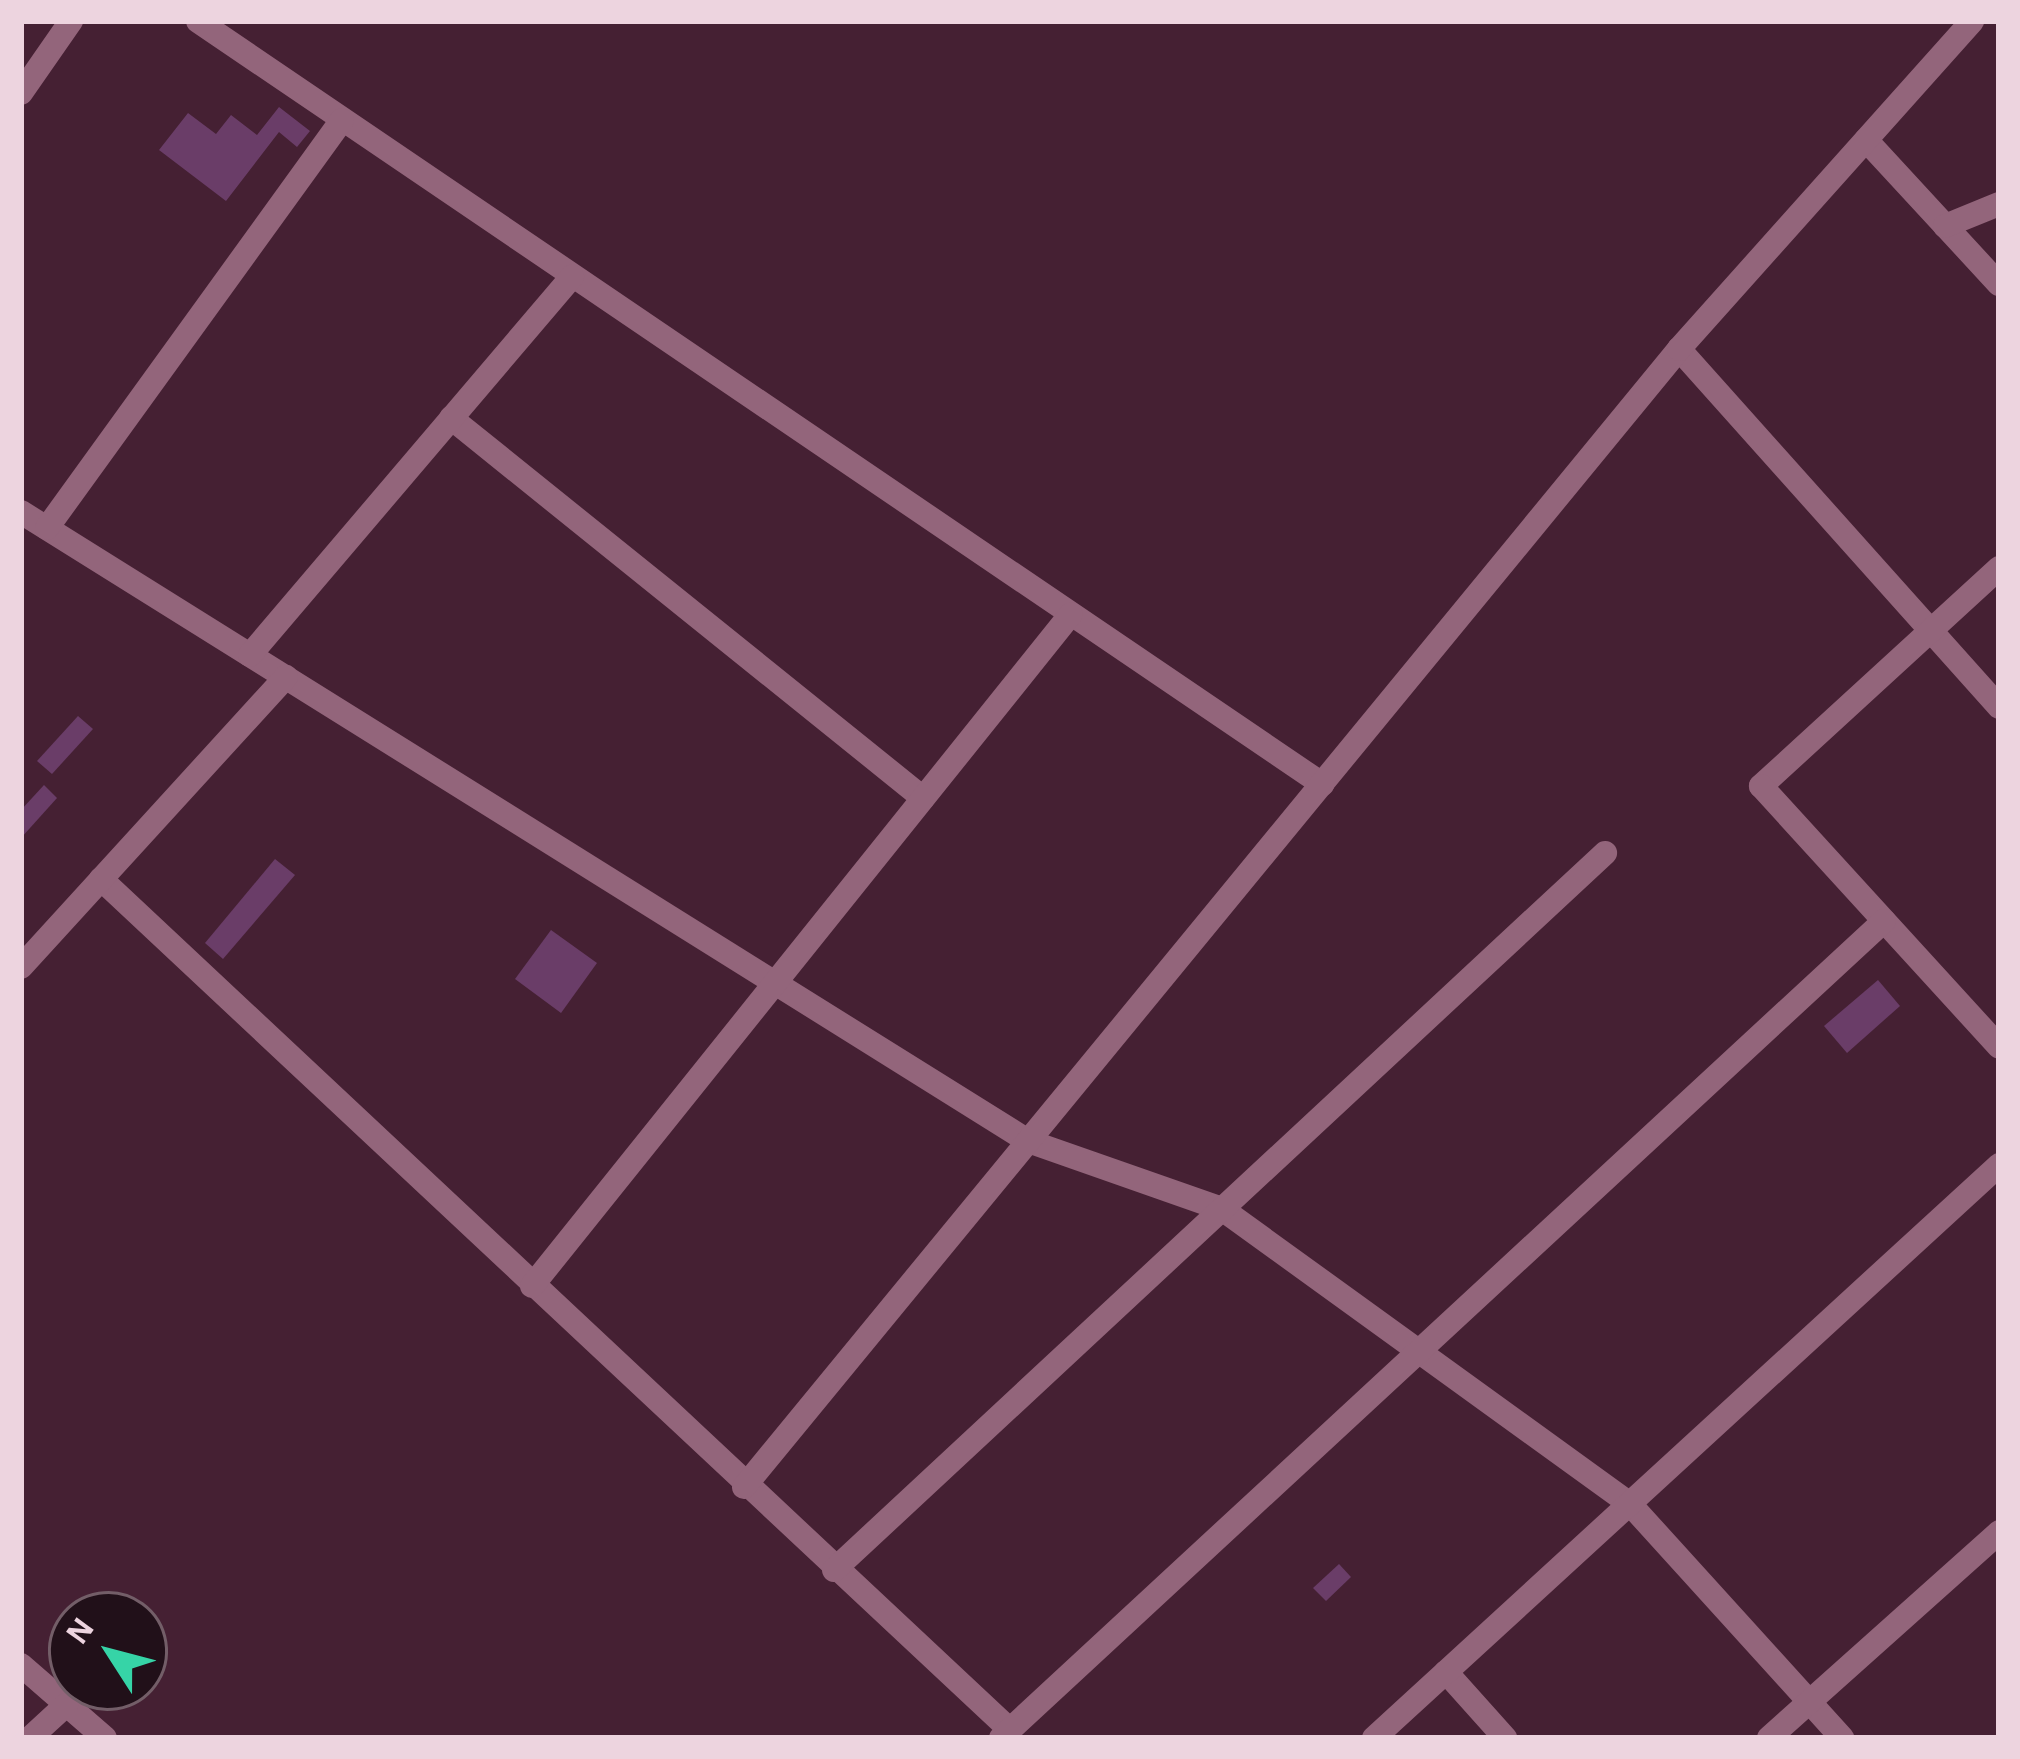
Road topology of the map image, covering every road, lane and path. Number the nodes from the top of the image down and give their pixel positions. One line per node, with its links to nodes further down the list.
1 (71, 21): 4 (street)
2 (198, 21): 5 (street)
3 (1972, 21): 6 (street)
4 (21, 93)
5 (342, 120): 9 (street); 14 (street)
6 (1866, 140): 8 (street); 11 (street)
7 (1999, 204): 8 (street)
8 (1945, 226): 10 (street)
9 (572, 276): 12 (street); 16 (street)
10 (1999, 284)
11 (1679, 349): 17 (street); 21 (street)
12 (451, 418): 18 (street); 22 (street)
13 (21, 512): 14 (street)
14 (47, 528): 18 (street)
15 (1999, 568): 17 (street)
16 (1071, 614): 21 (street); 22 (street)
17 (1931, 630): 20 (street); 25 (street)
18 (250, 655): 19 (street)
19 (286, 677): 24 (street); 27 (street)
20 (1999, 706)
21 (1322, 784): 29 (street)
22 (923, 798): 27 (street)
23 (1605, 853): 31 (street)
24 (101, 879): 26 (street); 32 (street)
25 (1884, 921): 28 (street); 33 (street)
26 (25, 954)
27 (775, 983): 29 (street); 32 (street)
28 (1999, 1047)
29 (1028, 1141): 31 (street); 34 (street)
30 (1999, 1165): 35 (street)
31 (1222, 1209): 33 (street); 37 (street)
32 (532, 1286): 34 (street)
33 (1419, 1351): 35 (street); 44 (street)
34 (744, 1487): 37 (street)
35 (1630, 1504): 39 (street); 41 (street)
36 (1999, 1532): 41 (street)
37 (834, 1570): 44 (street)
38 (21, 1665): 40 (street)
39 (1446, 1672): 47 (street); 48 (street)
40 (48, 1689)
41 (1809, 1702): 49 (street); 50 (street)
42 (59, 1711): 45 (street)
43 (73, 1711): 46 (street)
44 (1005, 1734)
45 (30, 1738)
46 (105, 1738)
47 (1374, 1738)
48 (1504, 1738)
49 (1769, 1738)
50 (1842, 1738)

